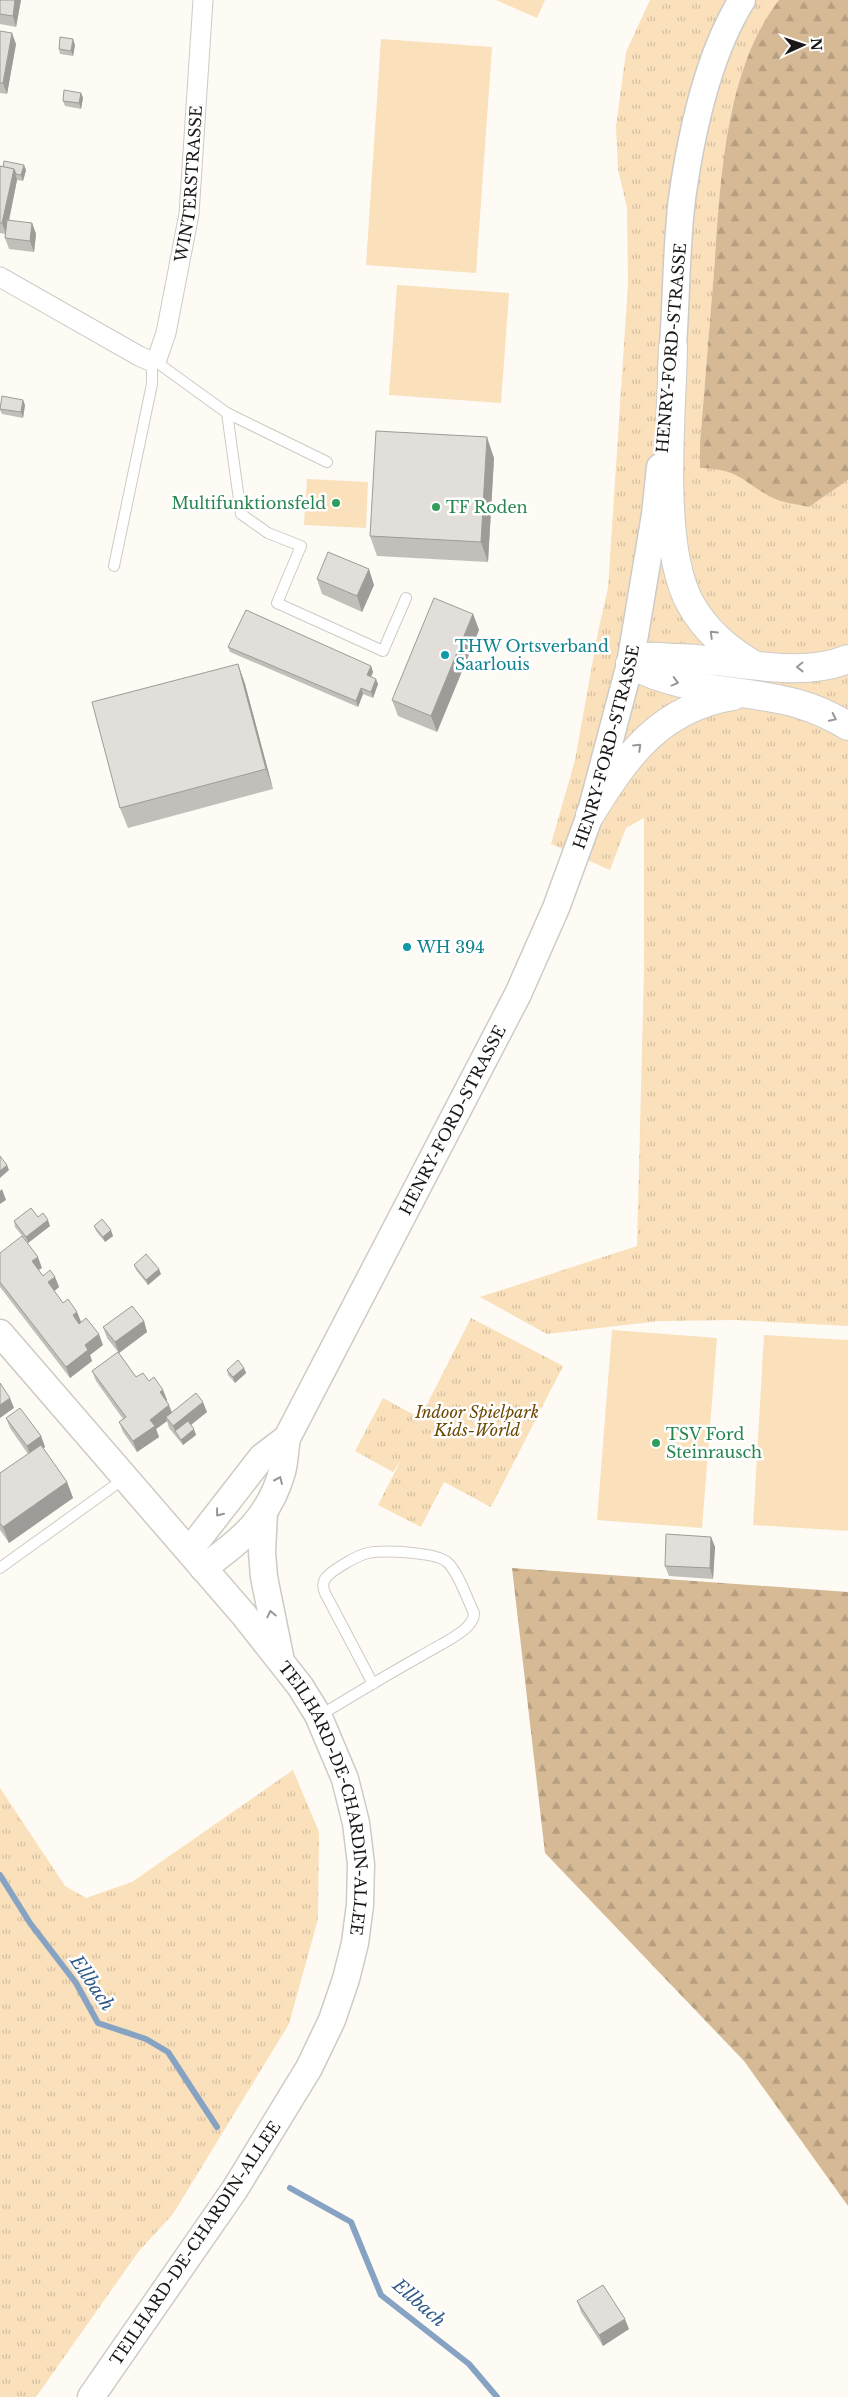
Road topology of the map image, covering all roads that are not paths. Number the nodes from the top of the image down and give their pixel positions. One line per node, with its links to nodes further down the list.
1 (204, 0): 5 (street, WINTERSTRASSE)
2 (742, 0): 4 (street, HENRY-FORD-STRASSE)
3 (0, 276): 5 (street)
4 (674, 347): 11 (street, HENRY-FORD-STRASSE); 12 (highway, one-way to 4)
5 (154, 361): 6 (lane); 8 (lane)
6 (227, 413): 7 (lane); 9 (lane)
7 (327, 462)
8 (114, 566)
9 (406, 598)
10 (848, 660): 12 (highway, one-way to 12)
11 (630, 664): 12 (highway); 13 (highway, one-way to 13); 15 (street, HENRY-FORD-STRASSE)
12 (752, 664)
13 (745, 694): 14 (highway, one-way to 14); 15 (highway, one-way to 13)
14 (848, 726)
15 (590, 815): 17 (street, HENRY-FORD-STRASSE)
16 (0, 1333): 18 (street, TEILHARD-DE-CHARDIN-ALLEE)
17 (287, 1438): 19 (street, HENRY-FORD-STRASSE, one-way to 17); 20 (street, HENRY-FORD-STRASSE, one-way to 20)
18 (125, 1478): 20 (street, TEILHARD-DE-CHARDIN-ALLEE); 21 (lane)
19 (264, 1513): 20 (street, HENRY-FORD-STRASSE); 22 (street, one-way to 19)
20 (196, 1560): 22 (street, TEILHARD-DE-CHARDIN-ALLEE)
21 (0, 1568)
22 (281, 1662): 24 (street, TEILHARD-DE-CHARDIN-ALLEE)
23 (373, 1684): 23 (lane); 24 (lane)
24 (318, 1716): 25 (street, TEILHARD-DE-CHARDIN-ALLEE)
25 (91, 2397)

